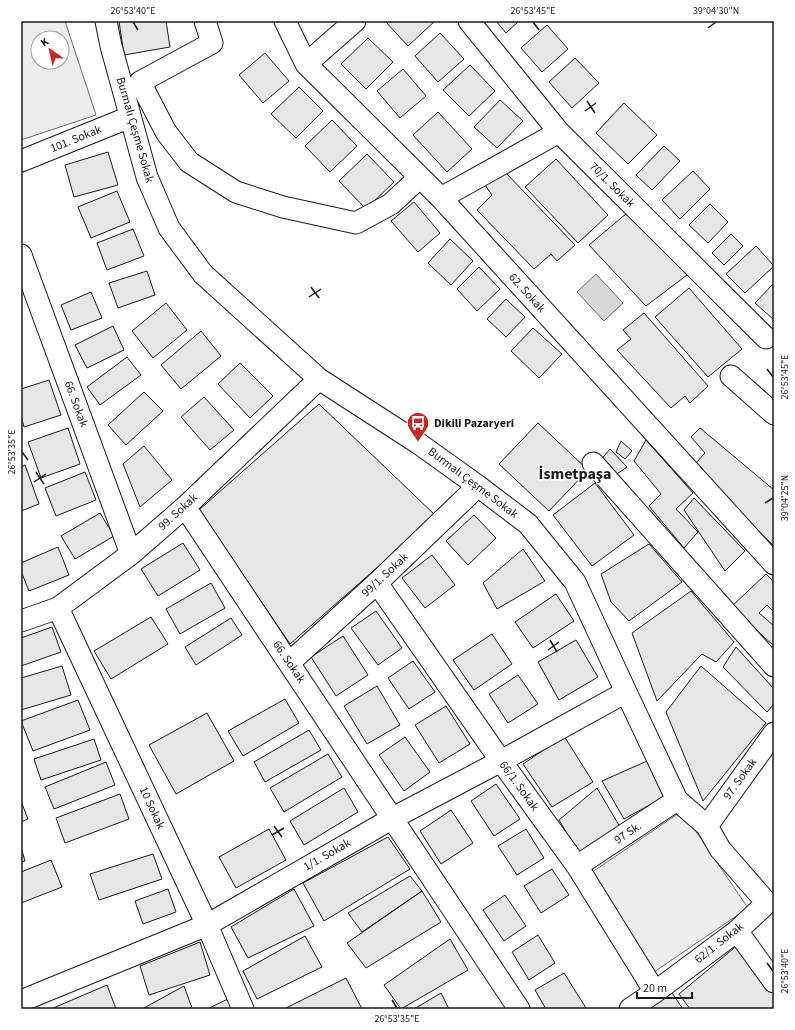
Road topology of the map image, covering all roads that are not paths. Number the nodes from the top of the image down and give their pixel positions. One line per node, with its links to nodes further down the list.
1 (106, 21): 7 (street, Burmalı Çeşme Sokak)
2 (205, 21): 10 (street)
3 (284, 21): 6 (street, 62. Sokak)
4 (355, 21): 6 (street)
5 (469, 21): 8 (street, 70/1. Sokak)
6 (306, 64): 10 (street, 62. Sokak)
7 (130, 117): 9 (street, 101. Sokak); 15 (street, Burmalı Çeşme Sokak)
8 (559, 132): 11 (street); 13 (street, 70/1. Sokak)
9 (21, 161)
10 (420, 177): 11 (street, 62. Sokak)
11 (441, 198): 21 (street, 62. Sokak)
12 (21, 255): 20 (street, 66. Sokak)
13 (766, 338)
14 (731, 376): 16 (street)
15 (319, 379): 18 (street, Burmalı Çeşme Sokak); 19 (street, 99. Sokak)
16 (774, 414)
17 (593, 463): 26 (street)
18 (478, 486): 22 (street, 99/1. Sokak); 27 (street, Burmalı Çeşme Sokak)
19 (185, 507): 20 (street, 99. Sokak); 25 (street, 66. Sokak)
20 (131, 554): 23 (street, 99. Sokak)
21 (774, 564)
22 (377, 583): 25 (street, 99/1. Sokak); 29 (street, 66/1. Sokak)
23 (58, 608): 24 (street, 99. Sokak); 35 (street, 10 Sokak)
24 (21, 621)
25 (289, 663): 31 (street, 66. Sokak)
26 (774, 666)
27 (626, 692): 29 (street, 1/1. Sokak); 30 (street, Burmalı Çeşme Sokak)
28 (774, 734): 32 (street, 97. Sokak)
29 (500, 761): 31 (street, 1/1. Sokak); 33 (street, 66/1. Sokak)
30 (677, 800): 32 (street, Burmalı Çeşme Sokak); 33 (street, 97 Sk.)
31 (393, 818): 35 (street, 1/1. Sokak); 41 (street, 66. Sokak)
32 (707, 826): 34 (street, Burmalı Çeşme Sokak)
33 (577, 866): 38 (street, 66/1. Sokak)
34 (770, 902): 36 (street, 62/1. Sokak)
35 (207, 925): 39 (street, 1/1. Sokak); 40 (street, 10 Sokak)
36 (737, 930): 37 (street); 38 (street, 62/1. Sokak)
37 (774, 982)
38 (655, 992): 42 (street, 62/1. Sokak)
39 (21, 1001)
40 (243, 1009)
41 (519, 1009)
42 (630, 1009)

